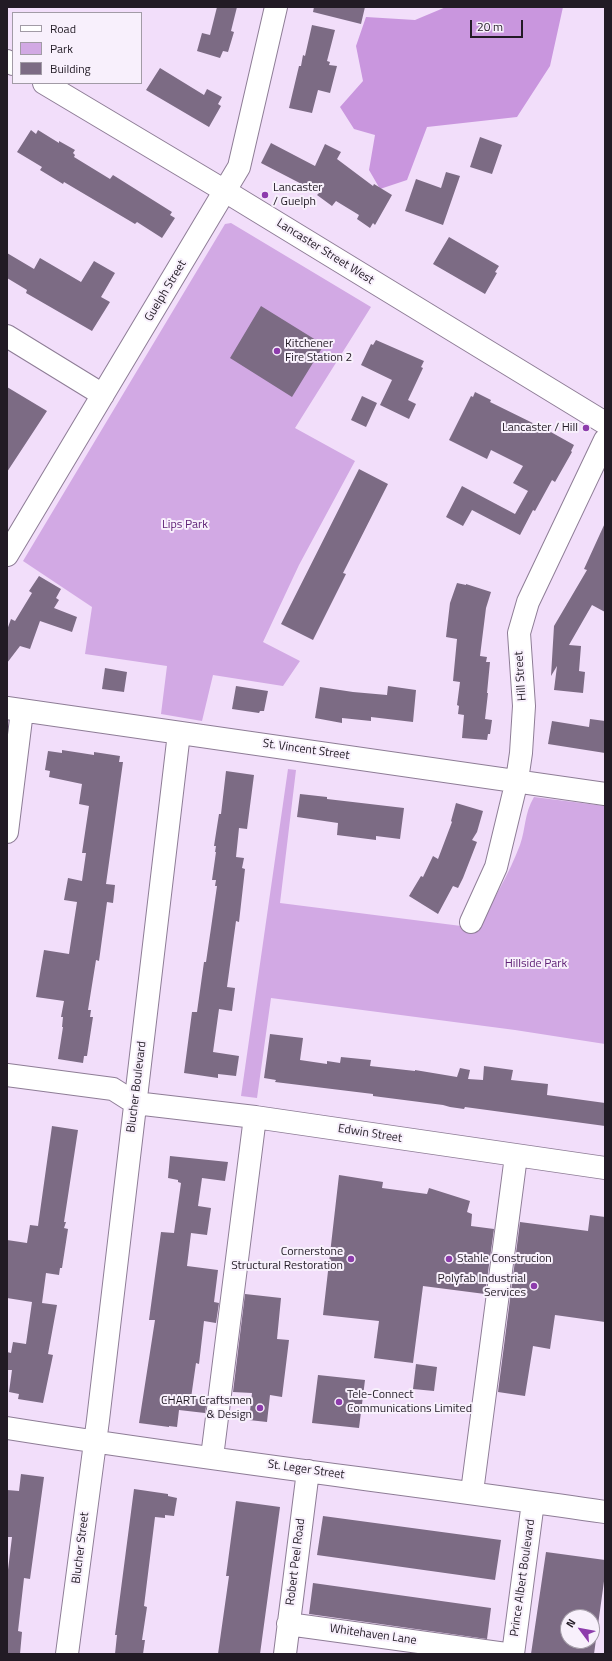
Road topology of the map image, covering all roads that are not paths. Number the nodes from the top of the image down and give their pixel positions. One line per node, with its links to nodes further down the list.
1 (276, 7): 3 (street, Guelph Street)
2 (46, 84): 3 (street, Lancaster Street West)
3 (225, 191): 5 (street, Guelph Street); 6 (street, Lancaster Street West)
4 (7, 336): 5 (street)
5 (103, 395): 8 (street, Guelph Street)
6 (605, 423)
7 (605, 440): 11 (street, Hill Street)
8 (7, 555)
9 (14, 710): 10 (street, St. Vincent Street); 13 (street)
10 (180, 732): 11 (street, St. Vincent Street); 16 (street, Blucher Boulevard)
11 (517, 780): 12 (street, St. Vincent Street); 14 (street, Hill Street)
12 (605, 794)
13 (7, 832)
14 (470, 922)
15 (7, 1075): 16 (street)
16 (135, 1103): 17 (street, Edwin Street); 21 (street, Blucher Boulevard)
17 (255, 1117): 18 (street, Edwin Street); 22 (street)
18 (516, 1156): 19 (street, Edwin Street); 24 (street)
19 (605, 1168)
20 (7, 1428): 21 (street, St. Leger Street)
21 (95, 1442): 22 (street, St. Leger Street); 28 (street, Blucher Street)
22 (212, 1457): 23 (street, St. Leger Street)
23 (308, 1470): 24 (street, St. Leger Street); 27 (street, Robert Peel Road)
24 (472, 1492): 25 (street, St. Leger Street)
25 (533, 1502): 26 (street, St. Leger Street); 31 (street, Prince Albert Boulevard)
26 (605, 1512)
27 (288, 1624): 29 (street, Robert Peel Road); 30 (street, Whitehaven Lane)
28 (67, 1654)
29 (285, 1654)
30 (506, 1654)
31 (513, 1654)

